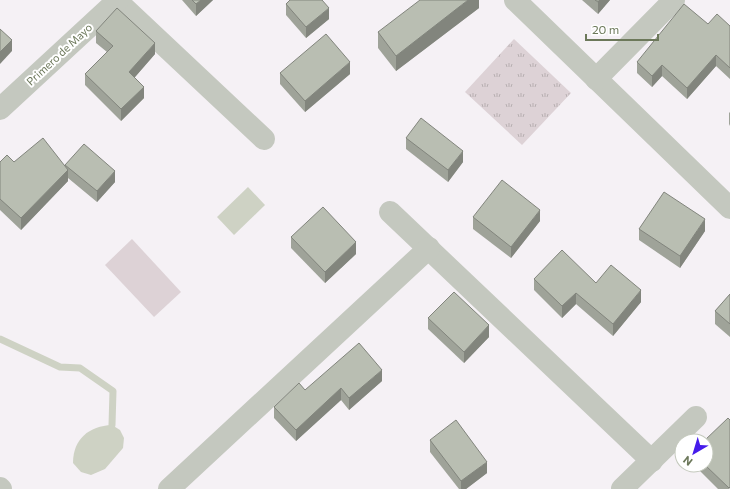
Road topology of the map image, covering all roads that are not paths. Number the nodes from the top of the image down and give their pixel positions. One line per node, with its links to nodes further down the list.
1 (118, 0): 5 (street, Primero de Mayo); 6 (street)
2 (515, 0): 4 (street)
3 (674, 0): 4 (street)
4 (596, 79): 7 (street)
5 (0, 109)
6 (264, 140)
7 (730, 208)
8 (390, 212): 9 (street)
9 (429, 248): 11 (street); 12 (street)
10 (696, 417): 11 (street)
11 (652, 461): 13 (street)
12 (169, 489)
13 (622, 489)

